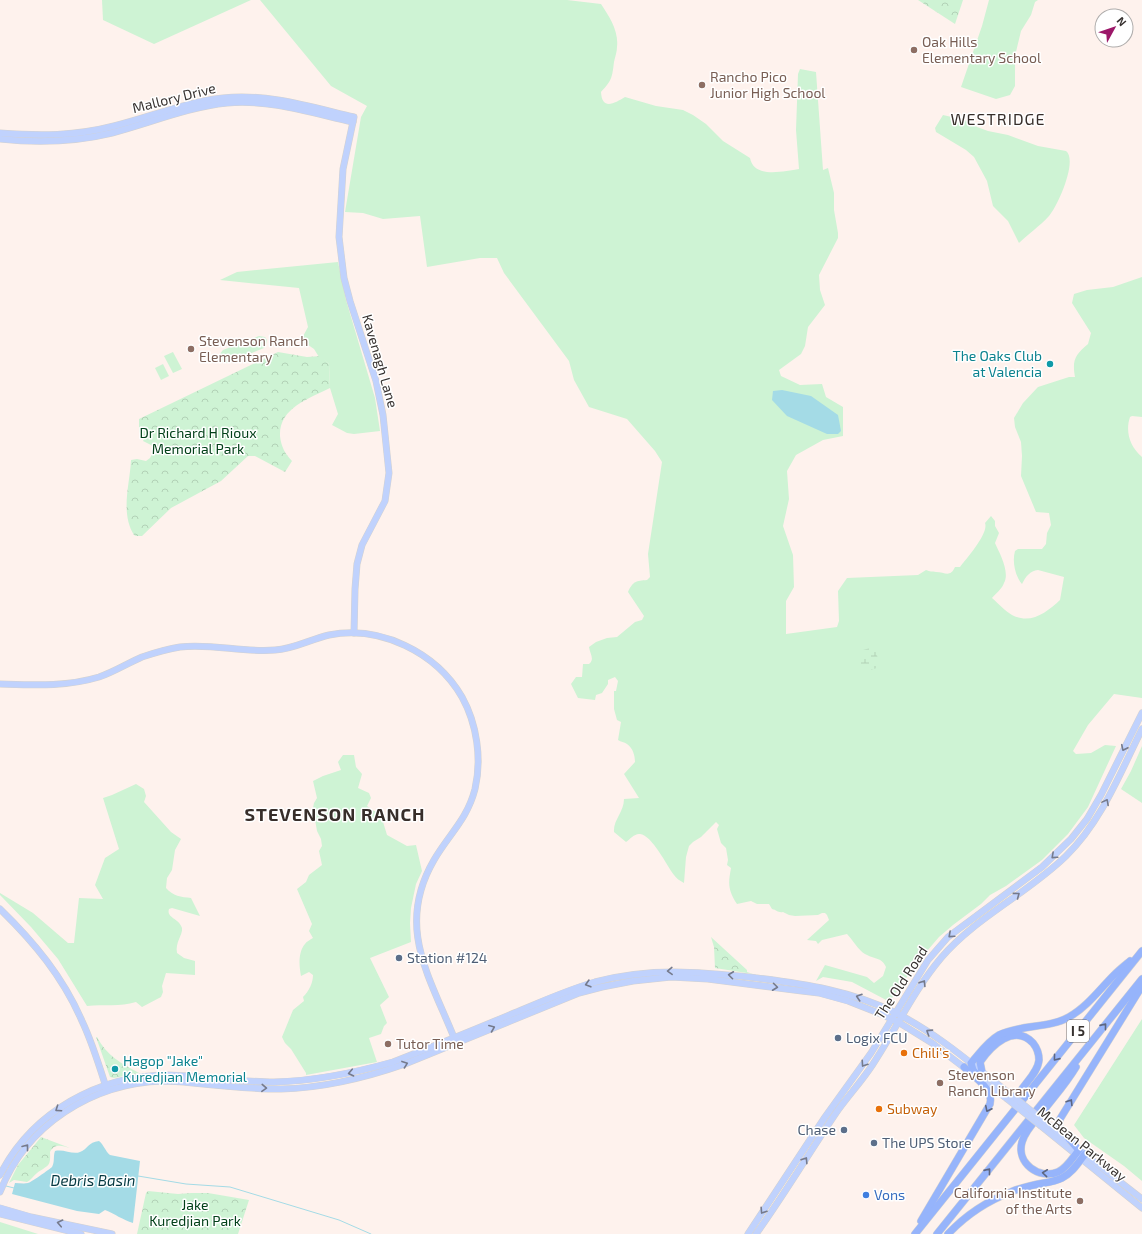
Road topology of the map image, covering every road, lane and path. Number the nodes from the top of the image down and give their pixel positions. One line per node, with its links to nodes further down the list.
1 (354, 119): 2 (main road, Mallory Drive); 3 (main road); 4 (main road, Kavenagh Lane)
2 (0, 133)
3 (0, 139)
4 (354, 633): 5 (main road); 16 (main road)
5 (0, 684)
6 (1142, 713): 12 (main road, The Old Road, one-way to 12)
7 (1142, 729): 13 (main road, The Old Road, one-way to 7)
8 (0, 909): 21 (main road)
9 (1142, 951): 18 (highway); 22 (highway, I 5, one-way to 22)
10 (1142, 979): 17 (highway, I 5, one-way to 10)
11 (1142, 986): 23 (highway, one-way to 11)
12 (895, 1012): 13 (main road); 14 (main road, The Old Road); 16 (main road, one-way to 16)
13 (902, 1016): 15 (main road, The Old Road); 18 (main road, one-way to 13)
14 (892, 1019): 15 (main road, McBean Parkway); 16 (main road, McBean Parkway, one-way to 14); 32 (main road, The Old Road, one-way to 32)
15 (898, 1022): 19 (main road, McBean Parkway); 33 (main road, The Old Road, one-way to 15)
16 (455, 1041): 21 (main road)
17 (1088, 1046): 23 (highway, one-way to 17); 35 (highway, I 5, one-way to 17)
18 (971, 1063): 20 (highway)
19 (964, 1067): 20 (main road, McBean Parkway); 34 (highway, one-way to 34)
20 (980, 1075): 22 (highway); 23 (main road, McBean Parkway, bridge)
21 (106, 1087): 24 (main road, one-way to 24); 25 (main road, one-way to 21)
22 (1014, 1110): 34 (highway, I 5)
23 (1079, 1153): 26 (main road, McBean Parkway); 28 (main road, McBean Parkway); 36 (highway)
24 (0, 1175)
25 (0, 1191)
26 (1142, 1199)
27 (0, 1208): 31 (main road, one-way to 27)
28 (1142, 1208)
29 (0, 1214): 30 (main road)
30 (81, 1234)
31 (112, 1234)
32 (748, 1234)
33 (756, 1234)
34 (915, 1234)
35 (937, 1234)
36 (948, 1234)

